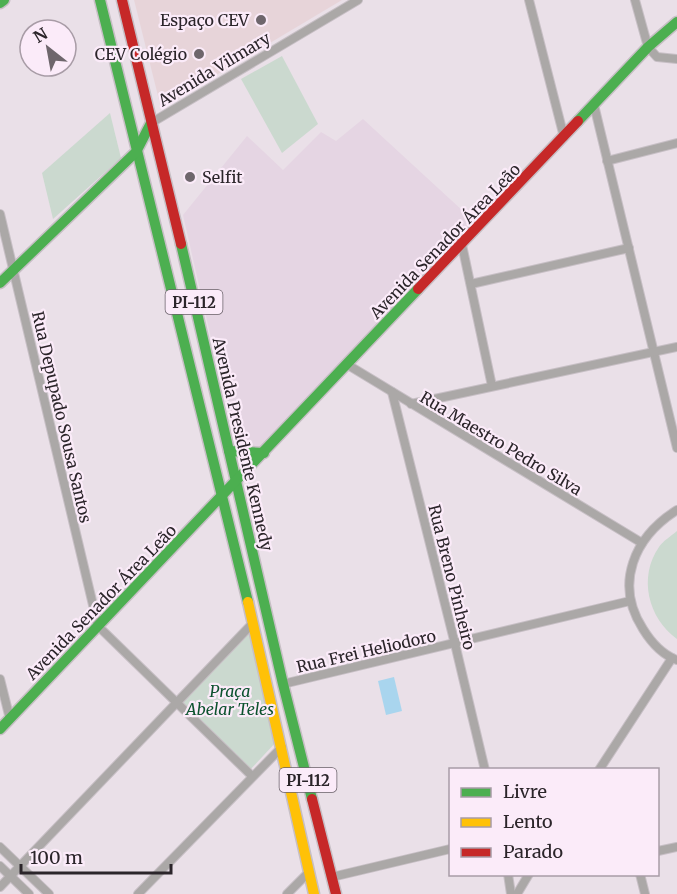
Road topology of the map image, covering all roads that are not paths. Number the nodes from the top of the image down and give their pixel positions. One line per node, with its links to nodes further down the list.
1 (4, 0): 7 (main road)
2 (100, 0): 15 (main road, Avenida Presidente Kennedy / PI-112)
3 (122, 0): 12 (main road, Avenida Presidente Kennedy / PI-112)
4 (358, 0): 12 (street, Avenida Vilmary)
5 (529, 0): 13 (street)
6 (635, 0): 9 (street)
7 (0, 3)
8 (677, 22): 9 (main road, Avenida Senador Área Leão)
9 (648, 47): 10 (street); 11 (main road, Avenida Senador Área Leão)
10 (677, 59)
11 (594, 105): 13 (main road, Avenida Senador Área Leão); 16 (street)
12 (151, 123): 15 (main road, Avenida Vilmary); 30 (main road, Avenida Presidente Kennedy / PI-112)
13 (564, 137): 18 (main road, Avenida Senador Área Leão)
14 (677, 143): 16 (street)
15 (136, 152): 20 (main road, Avenida Vilmary); 33 (main road, Avenida Presidente Kennedy / PI-112)
16 (607, 161): 19 (street)
17 (0, 214): 20 (street, Rua Depupado Sousa Santos)
18 (462, 245): 22 (street); 25 (main road, Avenida Senador Área Leão)
19 (629, 248): 22 (street); 24 (street)
20 (14, 270): 21 (main road, Avenida Vilmary); 38 (street, Rua Depupado Sousa Santos)
21 (0, 283)
22 (471, 284): 26 (street)
23 (677, 347): 24 (street)
24 (654, 353): 26 (street); 29 (street)
25 (348, 365): 27 (street, Rua Maestro Pedro Silva); 31 (main road, Avenida Senador Área Leão)
26 (492, 386): 28 (street)
27 (392, 392): 28 (street, Rua Maestro Pedro Silva); 39 (street, Rua Breno Pinheiro)
28 (411, 404): 35 (street, Rua Maestro Pedro Silva)
29 (677, 448)
30 (229, 451): 31 (main road); 32 (main road, Avenida Presidente Kennedy / PI-112)
31 (264, 453): 32 (main road, Avenida Senador Área Leão)
32 (237, 481): 33 (main road, Avenida Senador Área Leão); 42 (main road, Avenida Presidente Kennedy / PI-112)
33 (223, 497): 37 (main road, Avenida Presidente Kennedy / PI-112); 38 (main road, Avenida Senador Área Leão)
34 (677, 510): 35 (street)
35 (642, 543): 36 (street)
36 (630, 602): 39 (street, Rua Frei Heliodoro); 40 (street)
37 (252, 624): 43 (street); 46 (main road, Avenida Presidente Kennedy / PI-112)
38 (98, 626): 43 (street); 44 (main road, Avenida Senador Área Leão)
39 (455, 644): 42 (street, Rua Frei Heliodoro); 47 (street, Rua Breno Pinheiro)
40 (674, 659): 48 (street)
41 (0, 679): 44 (street)
42 (283, 684): 61 (main road, Avenida Presidente Kennedy / PI-112)
43 (176, 701): 49 (street); 55 (street)
44 (10, 719): 45 (main road, Avenida Senador Área Leão)
45 (0, 729)
46 (282, 747): 49 (street); 56 (main road, Avenida Presidente Kennedy / PI-112)
47 (485, 768)
48 (600, 768)
49 (252, 776): 65 (street)
50 (0, 847): 55 (street)
51 (677, 847): 53 (street)
52 (449, 849): 61 (street)
53 (659, 851)
54 (0, 866): 57 (street)
55 (21, 867): 57 (street); 64 (street)
56 (308, 873): 66 (street); 67 (main road, Avenida Presidente Kennedy / PI-112)
57 (10, 876): 62 (street); 63 (street)
58 (508, 876): 69 (street)
59 (529, 876): 70 (street)
60 (640, 876): 71 (street)
61 (332, 877): 68 (main road, Avenida Presidente Kennedy / PI-112)
62 (0, 887)
63 (29, 894)
64 (49, 894)
65 (138, 894)
66 (287, 894)
67 (314, 894)
68 (336, 894)
69 (511, 894)
70 (517, 894)
71 (645, 894)

